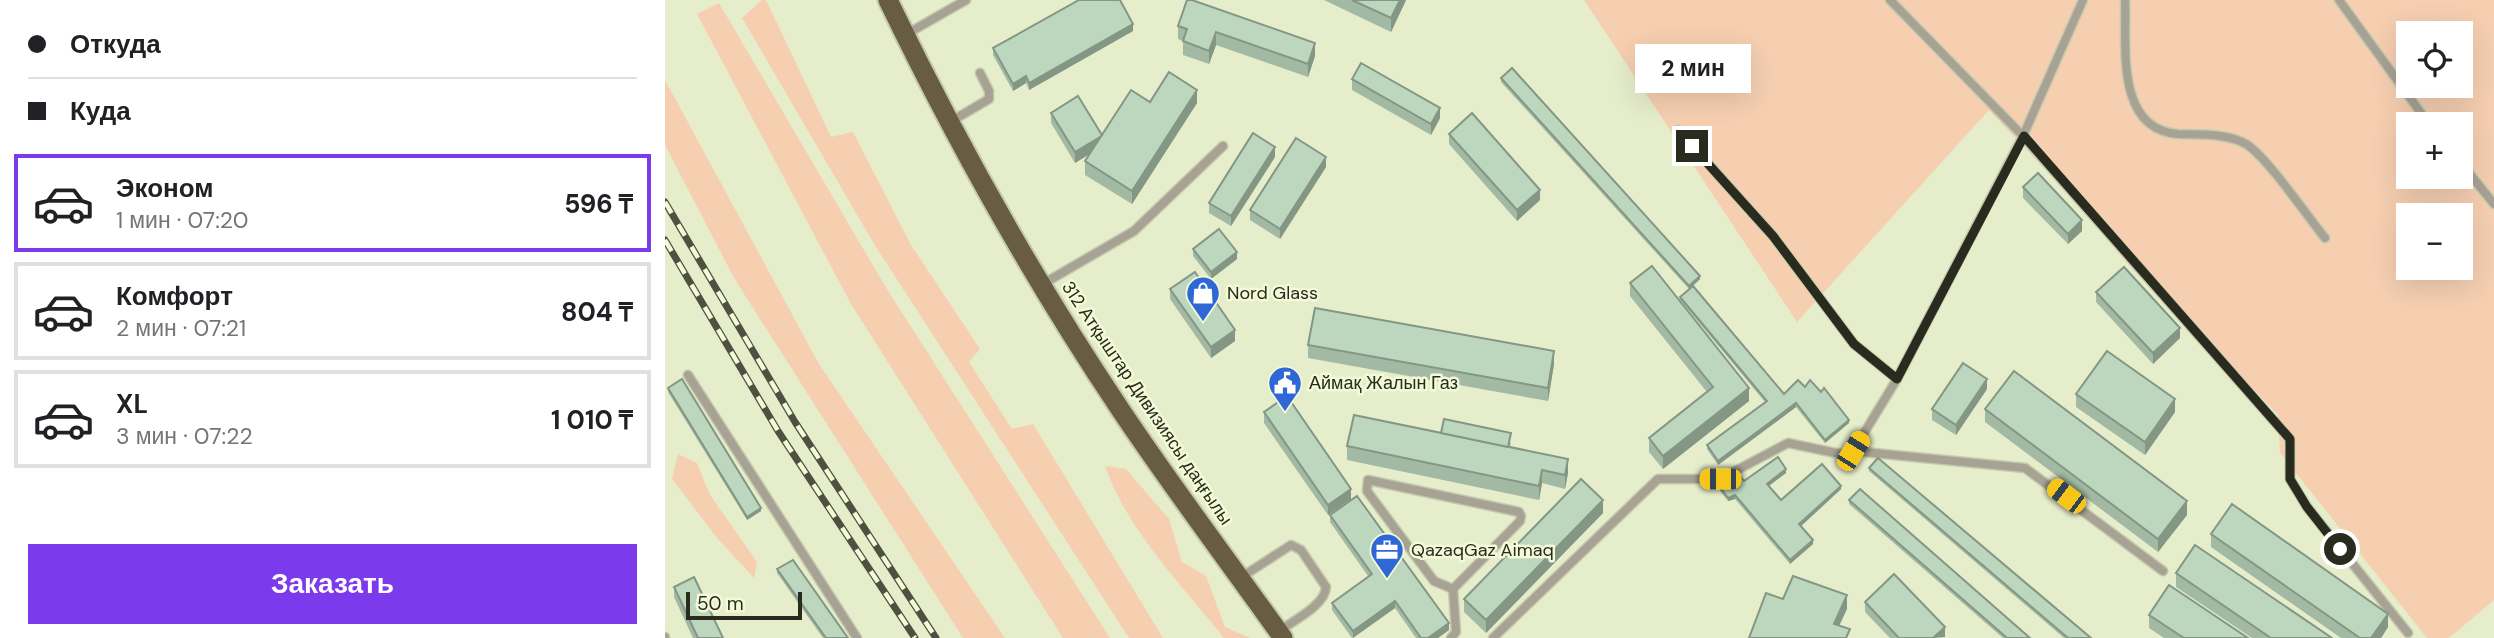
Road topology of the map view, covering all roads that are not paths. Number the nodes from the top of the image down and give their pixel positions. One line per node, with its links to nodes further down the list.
1 (888, 0): 7 (highway, 312 Атқыштар Дивизиясы даңғылы)
2 (966, 0): 7 (lane)
3 (1890, 0): 12 (lane)
4 (2083, 0): 12 (lane)
5 (2125, 0): 16 (lane)
6 (2339, 0): 9 (lane)
7 (905, 35): 10 (highway, 312 Атқыштар Дивизиясы даңғылы)
8 (980, 73): 10 (lane)
9 (2420, 112)
10 (950, 122): 17 (highway, 312 Атқыштар Дивизиясы даңғылы)
11 (1678, 130): 19 (lane)
12 (2024, 136): 19 (lane); 24 (lane)
13 (1223, 146): 17 (lane)
14 (2473, 178): 15 (lane)
15 (2494, 204)
16 (2325, 239)
17 (1041, 285): 22 (highway, 312 Атқыштар Дивизиясы даңғылы)
18 (688, 374): 26 (lane)
19 (1897, 379): 20 (lane)
20 (1853, 451): 21 (lane); 28 (lane)
21 (2163, 571)
22 (1240, 578): 25 (highway, 312 Атқыштар Дивизиясы даңғылы); 25 (lane)
23 (1453, 589): 23 (lane); 27 (lane)
24 (2408, 633)
25 (1280, 635)
26 (857, 638)
27 (1451, 638)
28 (1493, 638)

